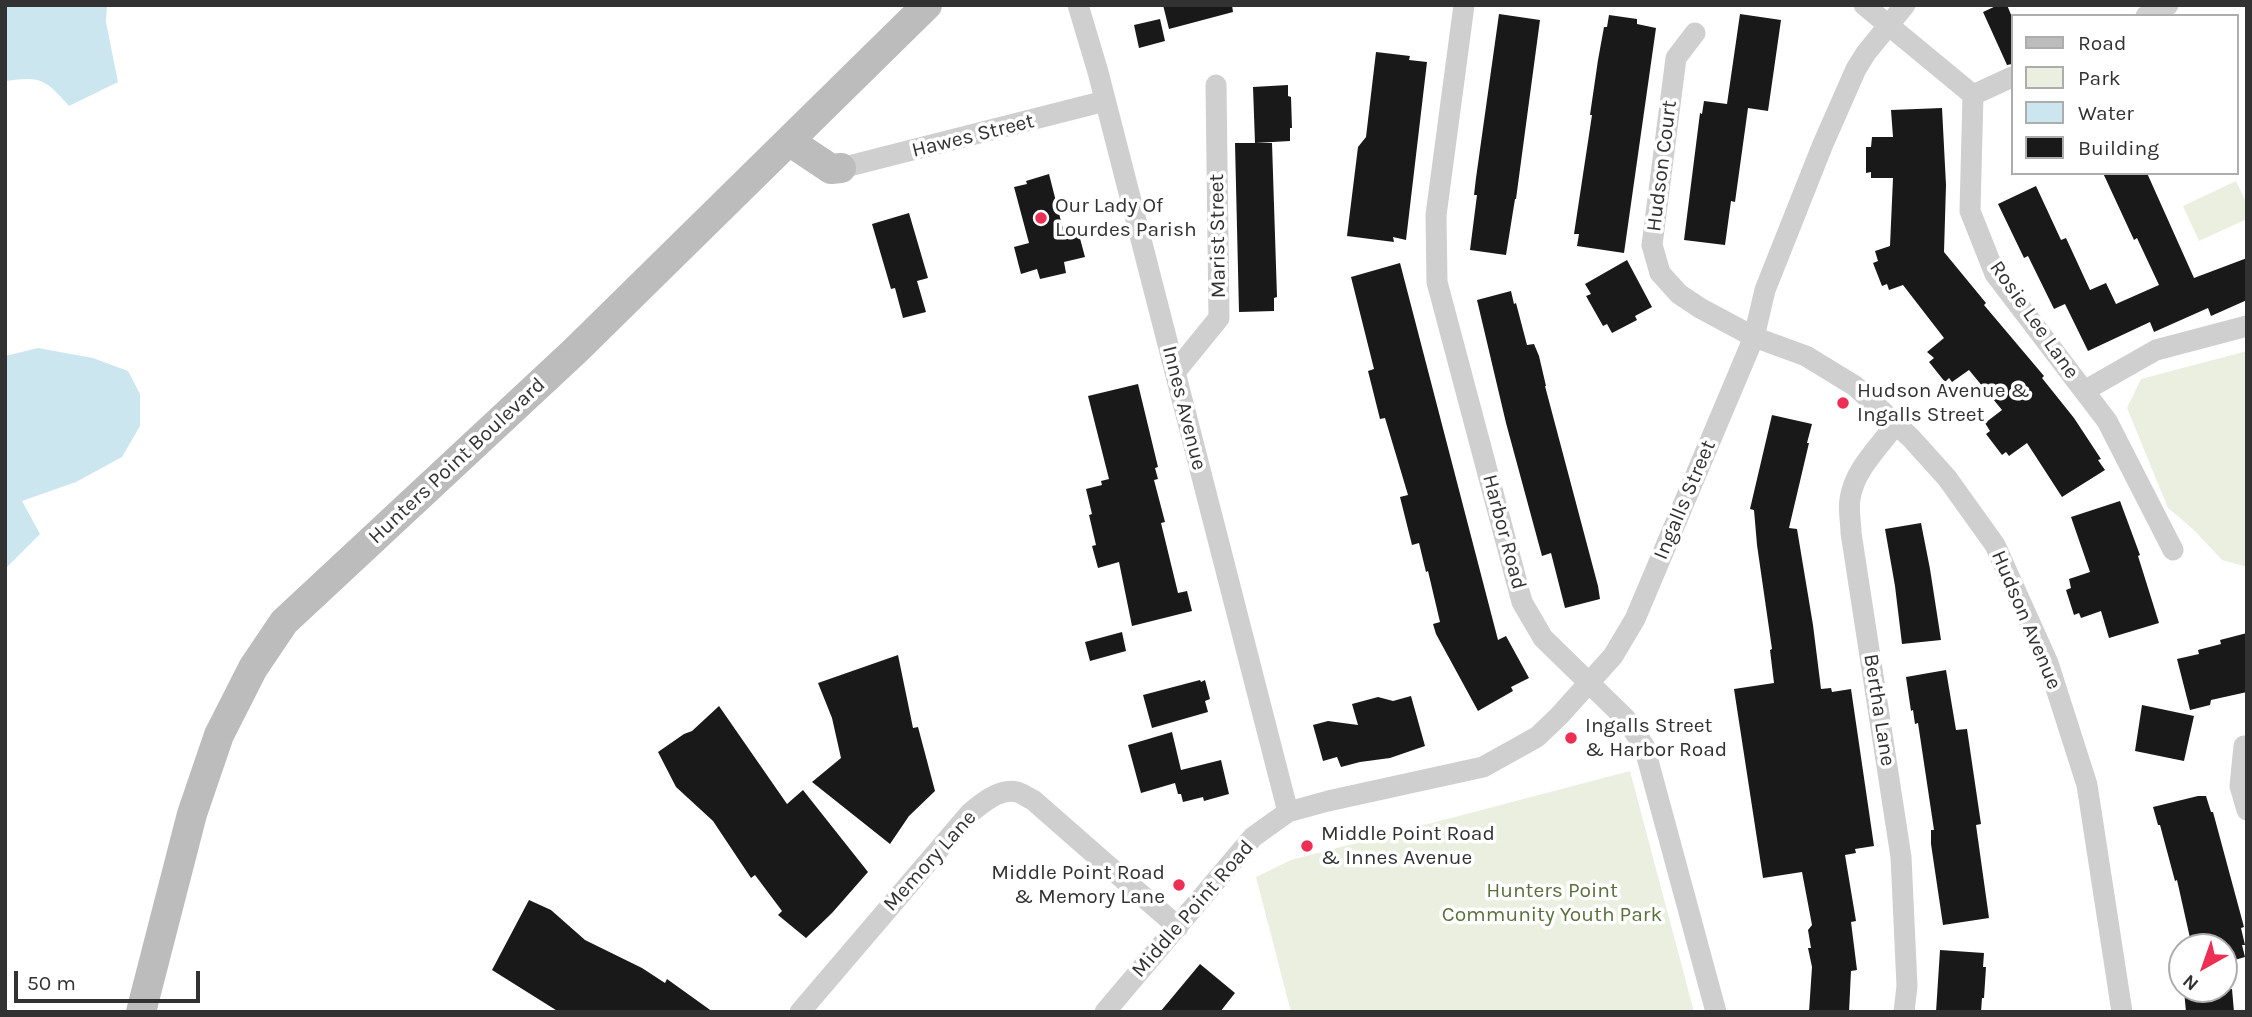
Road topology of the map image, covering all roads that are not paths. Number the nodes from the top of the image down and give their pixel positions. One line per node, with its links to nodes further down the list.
1 (927, 5): 14 (main road, Hunters Point Boulevard)
2 (1079, 5): 13 (street, Innes Avenue)
3 (1464, 5): 22 (street, Harbor Road)
4 (1864, 5): 8 (street)
5 (1905, 5): 8 (street, Ingalls Street)
6 (2168, 5): 7 (street)
7 (2150, 14)
8 (1889, 24): 12 (street); 17 (street, Ingalls Street)
9 (1695, 33): 17 (street, Hudson Court)
10 (2010, 78): 12 (street)
11 (1216, 85): 18 (street, Marist Street)
12 (1973, 95): 19 (street, Rosie Lee Lane)
13 (1105, 101): 15 (street, Hawes Street); 18 (street, Innes Avenue)
14 (789, 141): 15 (main road); 27 (main road, Hunters Point Boulevard)
15 (841, 168)
16 (2247, 326): 19 (street)
17 (1754, 337): 20 (street, Hudson Avenue); 22 (street, Ingalls Street)
18 (1175, 372): 25 (street, Innes Avenue)
19 (2084, 391): 21 (street, Rosie Lee Lane)
20 (1896, 424): 31 (street, Bertha Lane); 32 (street, Hudson Avenue)
21 (2172, 550)
22 (1588, 683): 25 (street, Ingalls Street); 30 (street, Harbor Road)
23 (2244, 746): 24 (street)
24 (2247, 810)
25 (1288, 812): 26 (street, Middle Point Road)
26 (1178, 926): 28 (street, Memory Lane); 29 (street, Middle Point Road)
27 (141, 1012)
28 (800, 1012)
29 (1105, 1012)
30 (1716, 1012)
31 (1904, 1012)
32 (2122, 1012)

